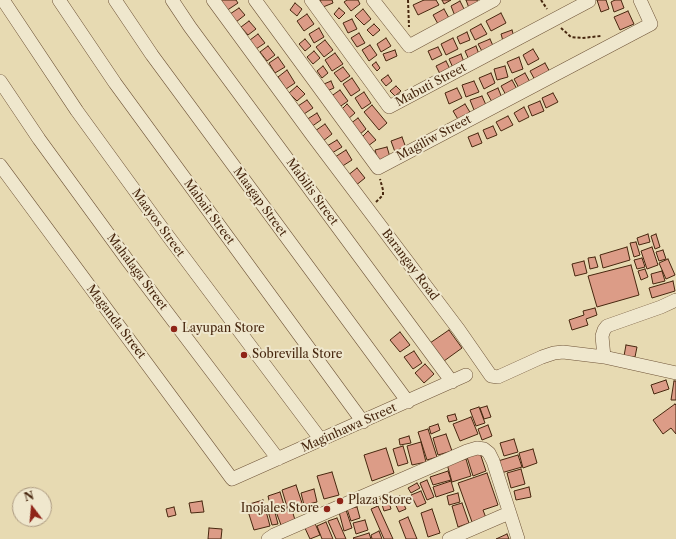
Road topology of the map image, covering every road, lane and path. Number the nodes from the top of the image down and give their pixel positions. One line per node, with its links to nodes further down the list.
1 (3, 0): 28 (street, Maayos Street)
2 (59, 0): 27 (street, Mabait Street)
3 (116, 0): 26 (street, Maagap Street)
4 (172, 0): 25 (street, Mabilis Street)
5 (213, 0): 20 (street, Barangay Road)
6 (255, 0): 19 (street)
7 (311, 0): 14 (street, Mabuti Street)
8 (373, 0): 16 (street)
9 (408, 0): 16 (path)
10 (494, 0): 16 (street)
11 (540, 0): 14 (path)
12 (589, 0): 14 (street, Mabuti Street)
13 (640, 0): 15 (street, Magiliw Street)
14 (555, 20): 15 (path)
15 (614, 44): 19 (street, Magiliw Street)
16 (409, 46)
17 (0, 81): 29 (street, Mahalaga Street)
18 (0, 165): 30 (street, Maganda Street)
19 (378, 168): 20 (path)
20 (367, 208): 22 (street, Barangay Road)
21 (676, 300): 22 (street)
22 (604, 357): 23 (street, Barangay Road)
23 (676, 373)
24 (466, 375): 25 (street, Maginhawa Street)
25 (452, 382): 26 (street, Maginhawa Street)
26 (408, 402): 27 (street, Maginhawa Street)
27 (363, 422): 28 (street, Maginhawa Street)
28 (321, 440): 29 (street, Maginhawa Street)
29 (278, 459): 30 (street, Maginhawa Street)
30 (232, 480)
31 (509, 513): 32 (street); 33 (street); 34 (street)
32 (268, 539)
33 (449, 539)
34 (518, 539)

